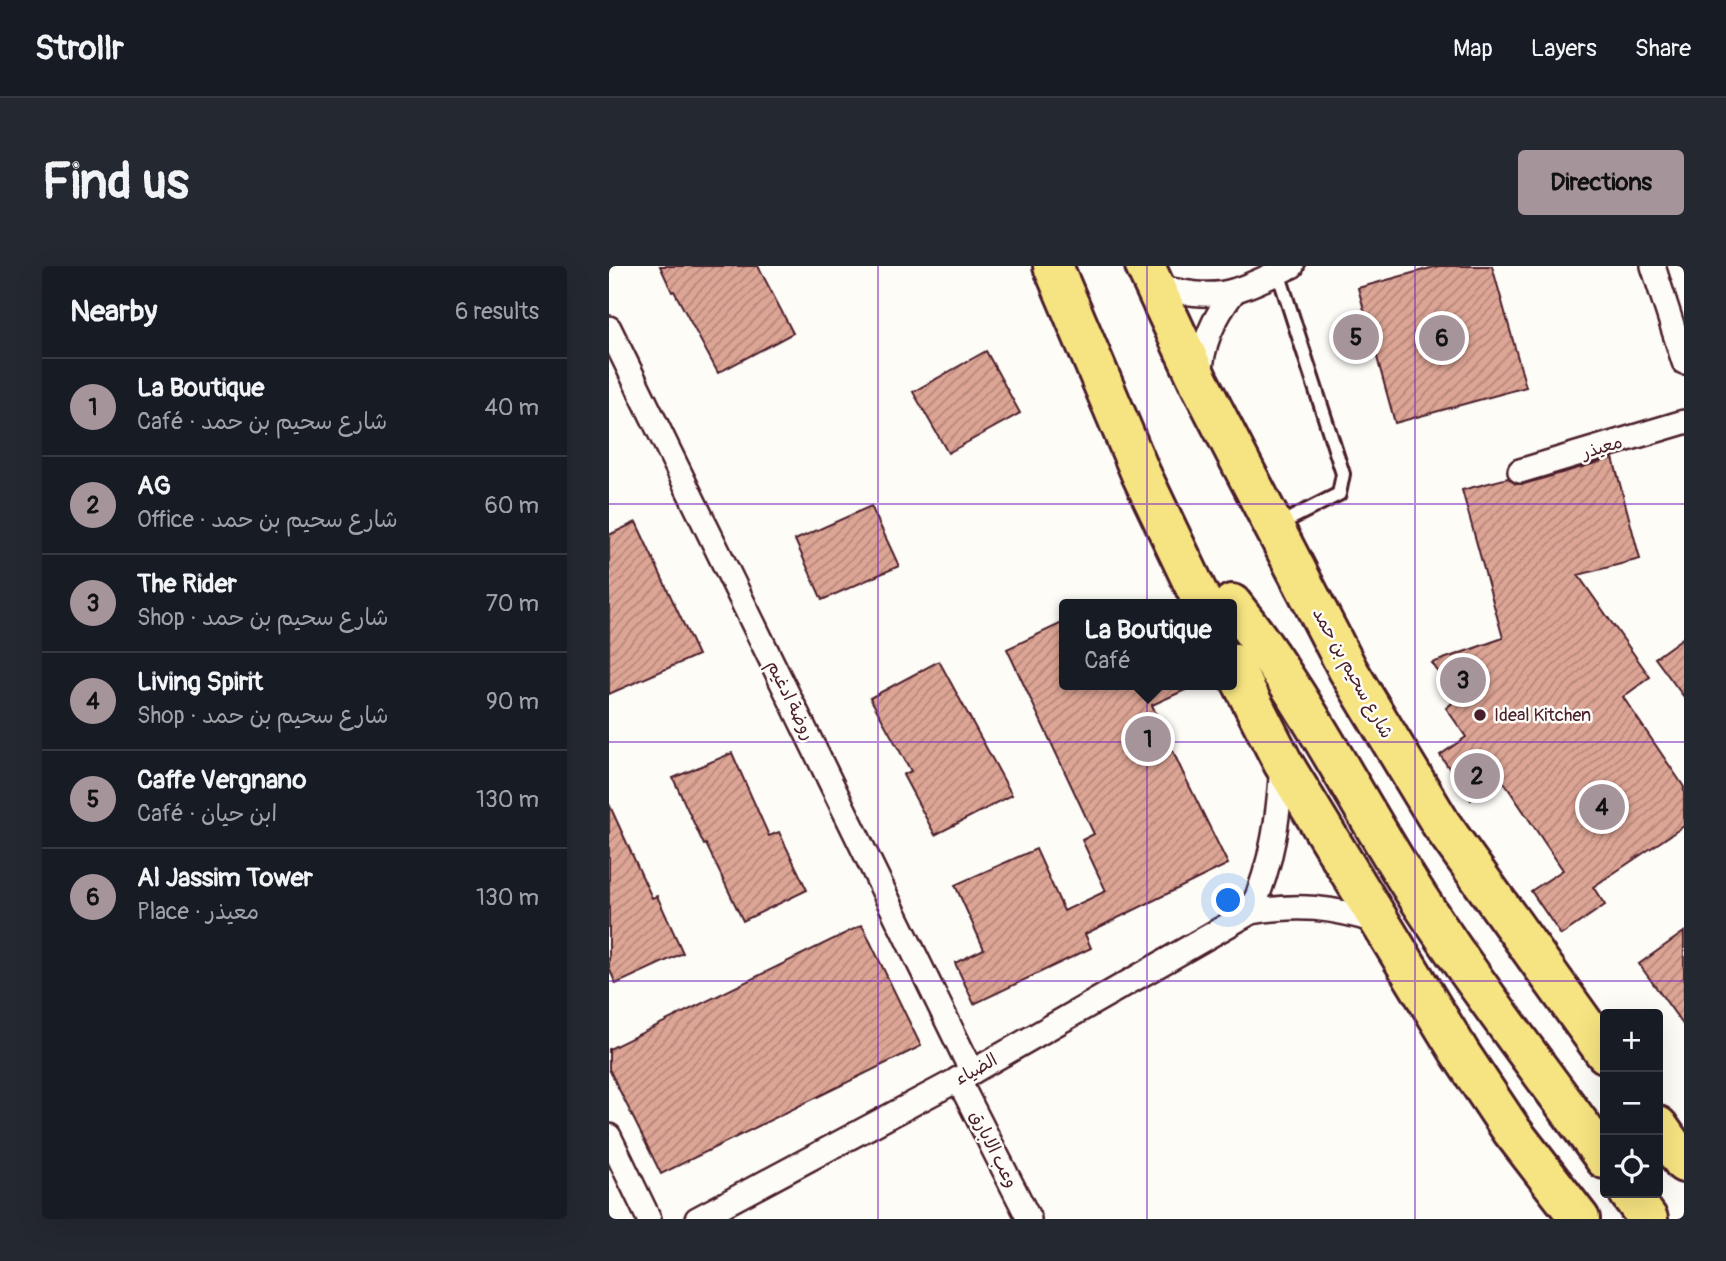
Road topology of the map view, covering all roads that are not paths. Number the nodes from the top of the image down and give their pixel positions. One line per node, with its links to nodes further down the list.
1 (1053, 266): 12 (highway)
2 (1653, 266): 7 (street)
3 (1285, 269): 5 (street); 11 (lane)
4 (1149, 276): 5 (street); 8 (highway, شارع سحيم بن حمد)
5 (1234, 291): 8 (street)
6 (609, 328): 21 (street, روضة ادغيم)
7 (1684, 362)
8 (1199, 382): 11 (highway, شارع سحيم بن حمد)
9 (1684, 422): 10 (street, معيذر)
10 (1520, 471)
11 (1274, 527): 20 (highway, شارع سحيم بن حمد)
12 (1177, 549): 13 (highway); 14 (highway)
13 (1201, 599)
14 (1228, 599)
15 (1237, 610): 24 (highway)
16 (1237, 673): 17 (highway)
17 (1283, 763): 18 (street); 19 (highway)
18 (1251, 912): 19 (street, الضياء); 21 (street, الضياء)
19 (1378, 922): 30 (highway)
20 (1600, 1046)
21 (965, 1076): 28 (street, الضياء); 29 (street, وعب الابارق)
22 (1663, 1133): 25 (highway)
23 (609, 1136): 27 (street)
24 (1600, 1152)
25 (1684, 1163)
26 (1633, 1198): 31 (highway)
27 (649, 1219)
28 (697, 1219)
29 (1029, 1219)
30 (1580, 1219)
31 (1649, 1219)

